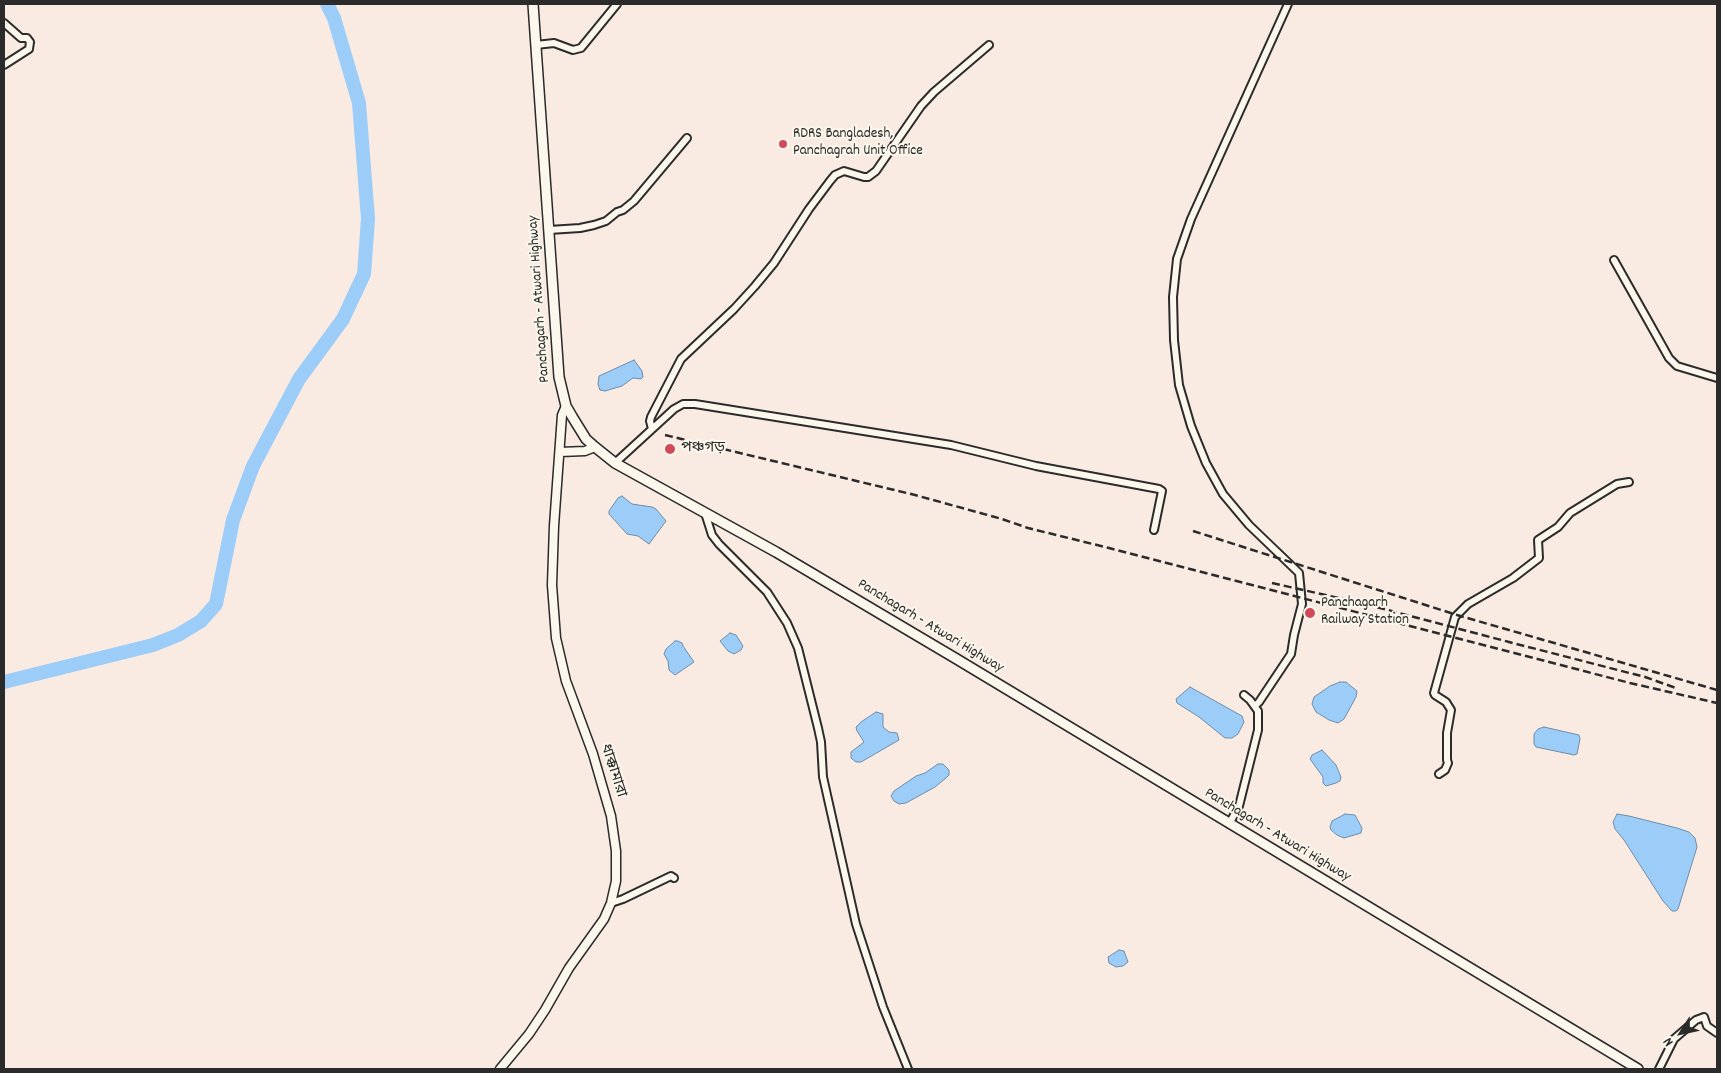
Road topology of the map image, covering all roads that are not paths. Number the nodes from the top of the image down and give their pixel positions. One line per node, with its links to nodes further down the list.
1 (533, 4): 5 (main road, Panchagarh - Atwari Highway)
2 (617, 4): 5 (street)
3 (1288, 4): 21 (street)
4 (4, 23): 7 (street)
5 (536, 44): 9 (main road, Panchagarh - Atwari Highway)
6 (989, 45): 13 (street)
7 (4, 65)
8 (687, 138): 9 (street)
9 (549, 230): 12 (main road, Panchagarh - Atwari Highway)
10 (1614, 260): 11 (street)
11 (1717, 378)
12 (566, 406): 14 (main road, Panchagarh - Atwari Highway); 15 (street, ধাক্কামারা)
13 (652, 429): 16 (street); 19 (street)
14 (595, 447): 15 (street); 16 (main road, Panchagarh - Atwari Highway)
15 (560, 452): 25 (street, ধাক্কামারা)
16 (616, 463): 18 (main road, Panchagarh - Atwari Highway)
17 (1629, 482): 22 (street)
18 (705, 514): 23 (main road, Panchagarh - Atwari Highway); 28 (street)
19 (1154, 530)
20 (1244, 695): 21 (street)
21 (1255, 706): 23 (street)
22 (1439, 774)
23 (1229, 824): 29 (main road, Panchagarh - Atwari Highway)
24 (674, 878): 25 (street)
25 (611, 903): 27 (street, ধাক্কামারা)
26 (1717, 1033): 30 (street)
27 (500, 1069)
28 (908, 1069)
29 (1638, 1069)
30 (1659, 1069)

